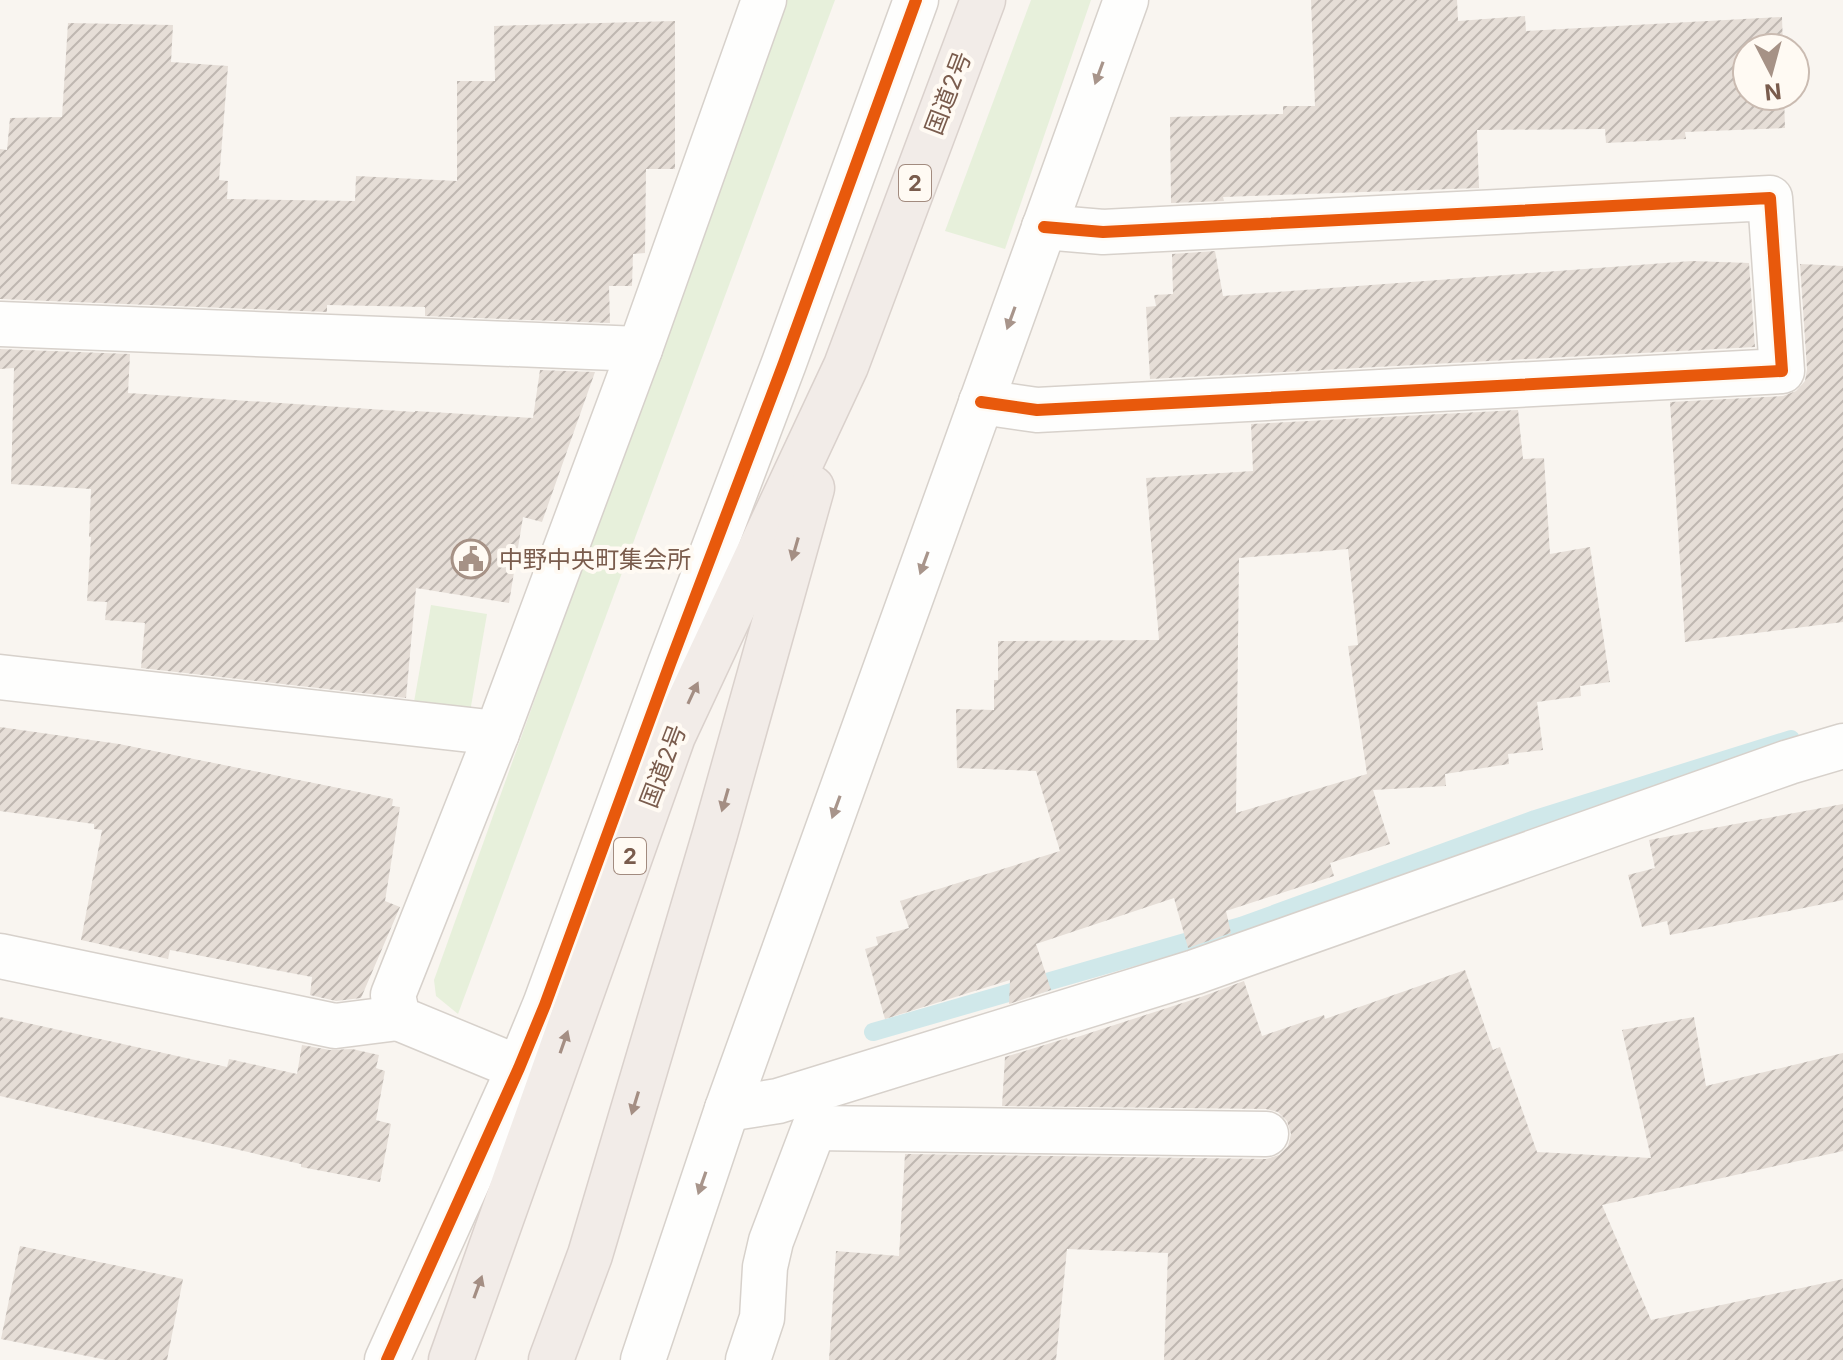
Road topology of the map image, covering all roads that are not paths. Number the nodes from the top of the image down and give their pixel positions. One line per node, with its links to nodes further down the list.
1 (916, 0): 15 (street)
2 (983, 0): 8 (highway, 国道2号 / 2)
3 (1126, 0): 5 (street, one-way to 5)
4 (757, 5): 7 (street)
5 (1044, 227): 9 (street, one-way to 9); 9 (street)
6 (0, 324): 7 (street)
7 (640, 349): 11 (street)
8 (846, 366): 19 (highway, 国道2号 / 2, one-way to 8); 20 (highway, 国道2号 / 2, one-way to 20)
9 (981, 402): 16 (street, one-way to 16)
10 (0, 677): 11 (street)
11 (497, 733): 14 (street)
12 (1843, 746): 16 (street)
13 (0, 956): 14 (street)
14 (398, 1018): 15 (street)
15 (519, 1068): 18 (street)
16 (727, 1109): 21 (street, one-way to 21)
17 (1266, 1134): 22 (street)
18 (387, 1360)
19 (451, 1360)
20 (551, 1360)
21 (643, 1360)
22 (748, 1360)

